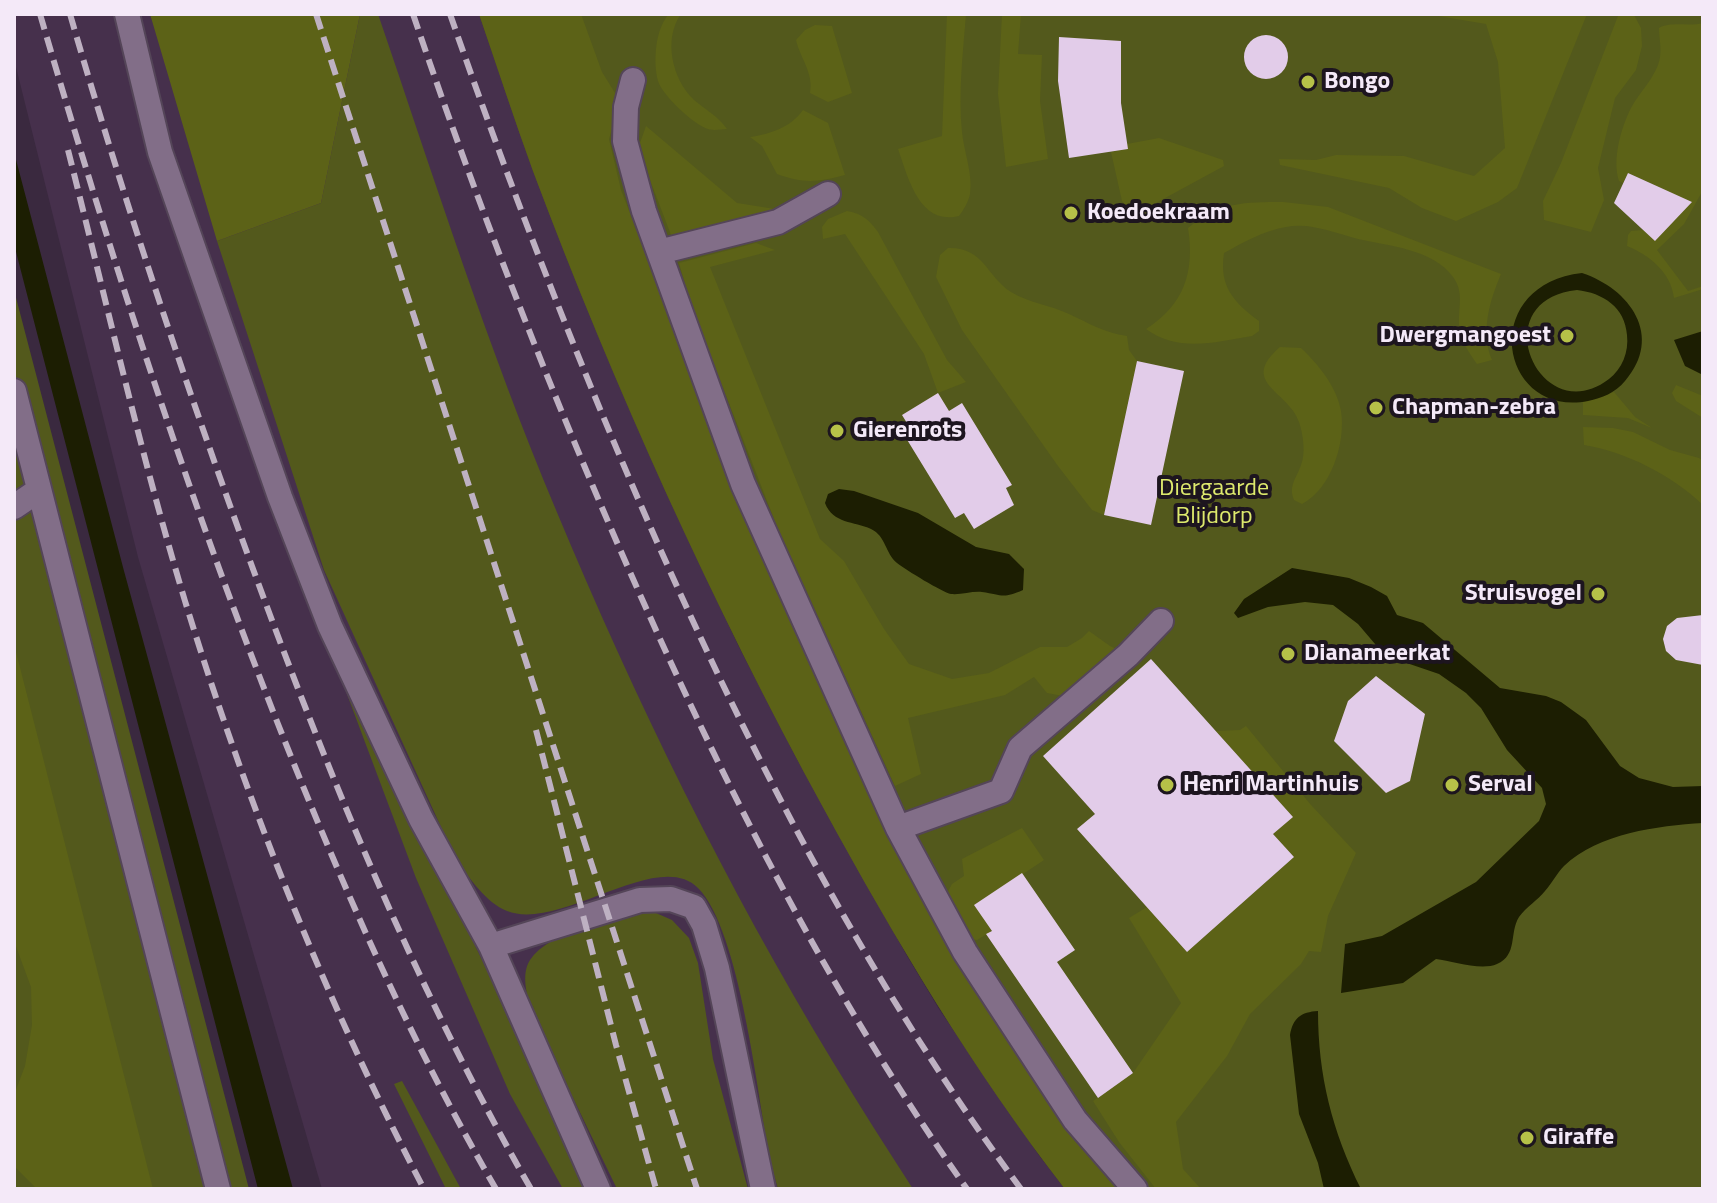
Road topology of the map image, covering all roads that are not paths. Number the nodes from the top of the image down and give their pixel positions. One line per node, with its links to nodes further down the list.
1 (127, 14): 10 (lane)
2 (633, 80): 4 (lane)
3 (828, 194): 4 (lane)
4 (659, 252): 9 (lane)
5 (14, 391): 6 (lane)
6 (39, 490): 7 (lane); 11 (lane)
7 (14, 507)
8 (1161, 621): 9 (lane)
9 (898, 828): 14 (lane)
10 (491, 946): 12 (lane); 13 (lane)
11 (218, 1189)
12 (598, 1189)
13 (763, 1189)
14 (1135, 1189)

